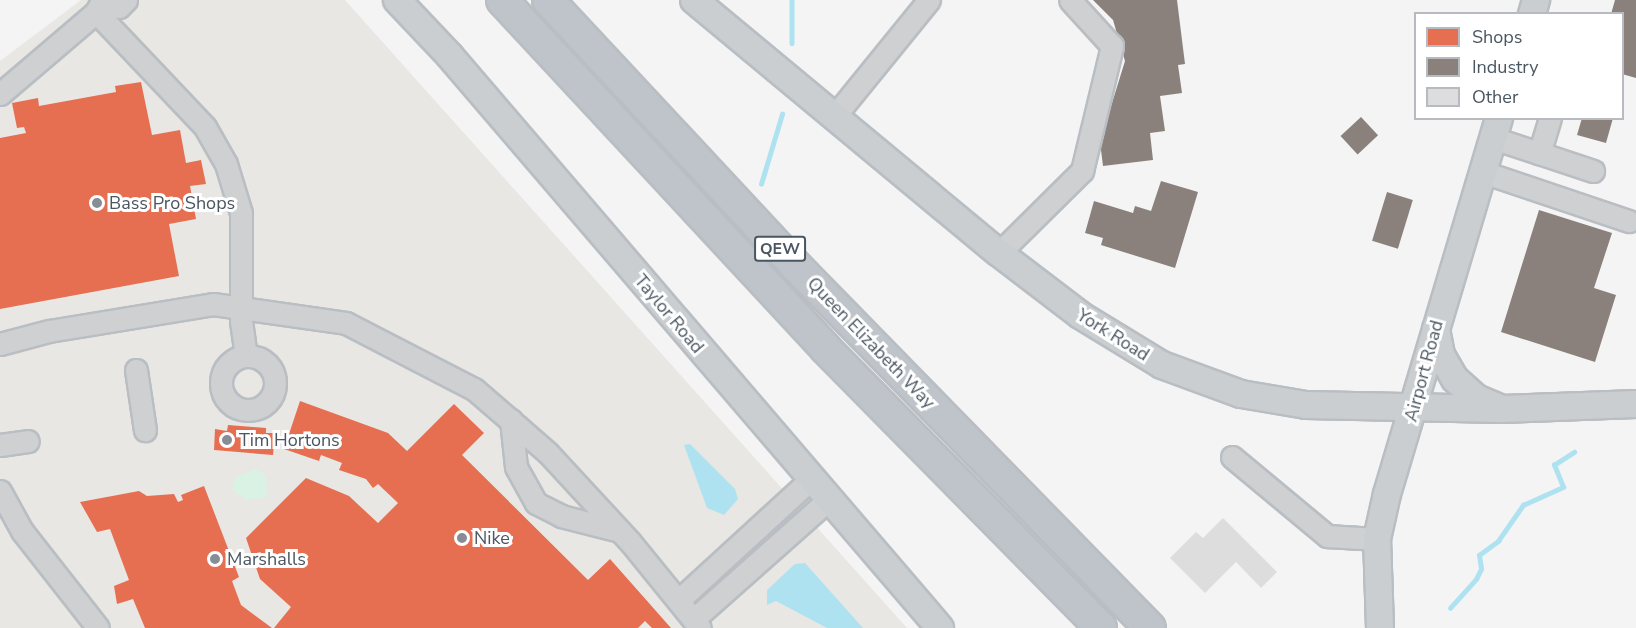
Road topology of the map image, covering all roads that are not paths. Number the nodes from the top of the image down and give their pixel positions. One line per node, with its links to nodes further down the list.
1 (126, 0): 8 (street)
2 (397, 0): 31 (main road, Taylor Road)
3 (502, 0): 34 (highway, Queen Elizabeth Way / QEW)
4 (548, 0): 33 (highway, Queen Elizabeth Way / QEW)
5 (694, 0): 10 (main road, York Road)
6 (929, 0): 10 (street)
7 (1070, 0): 17 (street)
8 (100, 6): 9 (street); 18 (street)
9 (0, 94)
10 (833, 118): 17 (main road, York Road)
11 (1549, 120): 13 (street)
12 (1496, 128): 13 (street); 15 (main road, Airport Road)
13 (1539, 153): 14 (street)
14 (1593, 171)
15 (1483, 172): 16 (street); 19 (main road, Airport Road)
16 (1629, 221)
17 (999, 253): 24 (main road, York Road)
18 (242, 308): 20 (street); 21 (street); 26 (street)
19 (1435, 327): 24 (main road, Airport Road); 25 (main road)
20 (0, 344)
21 (246, 356)
22 (136, 370): 27 (street)
23 (1636, 404): 25 (main road, York Road)
24 (1414, 409): 25 (main road, York Road); 37 (main road, Airport Road)
25 (1502, 410)
26 (511, 420): 36 (street); 36 (street)
27 (145, 430)
28 (28, 441): 29 (street)
29 (0, 446)
30 (1232, 457): 37 (street)
31 (810, 480): 35 (main road, Taylor Road); 38 (street)
32 (0, 491): 40 (street)
33 (1017, 494): 44 (highway, Queen Elizabeth Way / QEW); 45 (highway)
34 (970, 495): 42 (highway); 43 (highway, Queen Elizabeth Way / QEW)
35 (828, 500): 39 (street); 41 (main road, Taylor Road)
36 (620, 531): 38 (street)
37 (1377, 539): 46 (main road, Airport Road)
38 (679, 600): 39 (street)
39 (697, 623)
40 (98, 628)
41 (940, 628)
42 (1088, 628)
43 (1101, 628)
44 (1150, 628)
45 (1161, 628)
46 (1380, 628)

